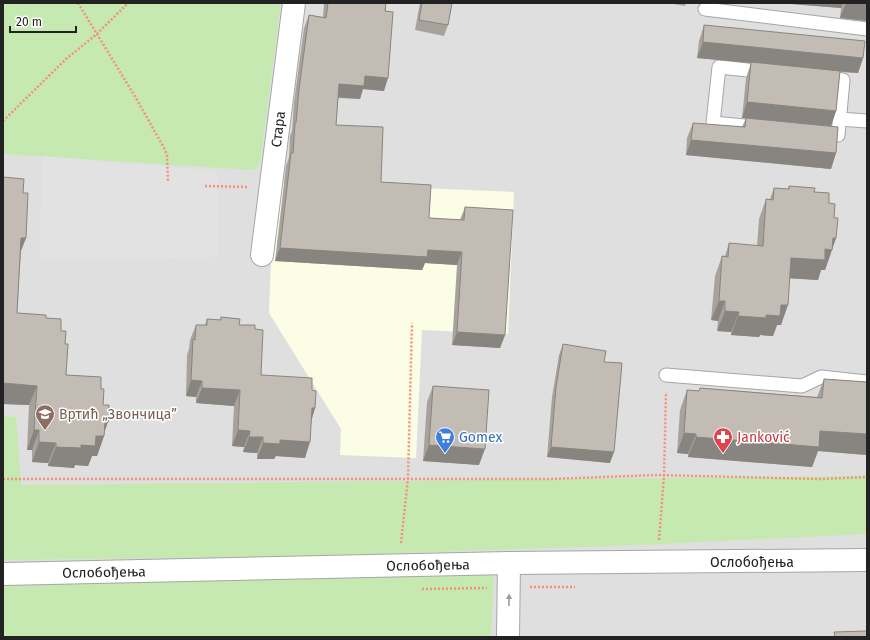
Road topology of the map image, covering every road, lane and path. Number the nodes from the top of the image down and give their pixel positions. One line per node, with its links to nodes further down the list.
1 (78, 3): 6 (path)
2 (128, 3): 6 (path)
3 (294, 3): 12 (street, Стара)
4 (705, 9): 5 (lane)
5 (867, 29)
6 (98, 33): 8 (path); 10 (path)
7 (840, 118): 7 (lane); 9 (lane)
8 (3, 121)
9 (867, 121)
10 (168, 182)
11 (206, 186): 12 (path)
12 (270, 187): 13 (street, Стара)
13 (262, 255)
14 (412, 323): 19 (path)
15 (666, 375): 16 (lane); 17 (path)
16 (867, 382)
17 (664, 476): 18 (path); 19 (path); 22 (path)
18 (867, 477)
19 (408, 478): 20 (path); 24 (path)
20 (3, 479)
21 (862, 561): 22 (street, Ослобођења)
22 (658, 562): 23 (street, Ослобођења)
23 (509, 563): 24 (street, Ослобођења); 27 (street)
24 (398, 566): 25 (street, Ослобођења)
25 (3, 574)
26 (581, 586): 27 (path)
27 (509, 588): 28 (path); 29 (street, one-way to 27)
28 (415, 589)
29 (508, 637)

